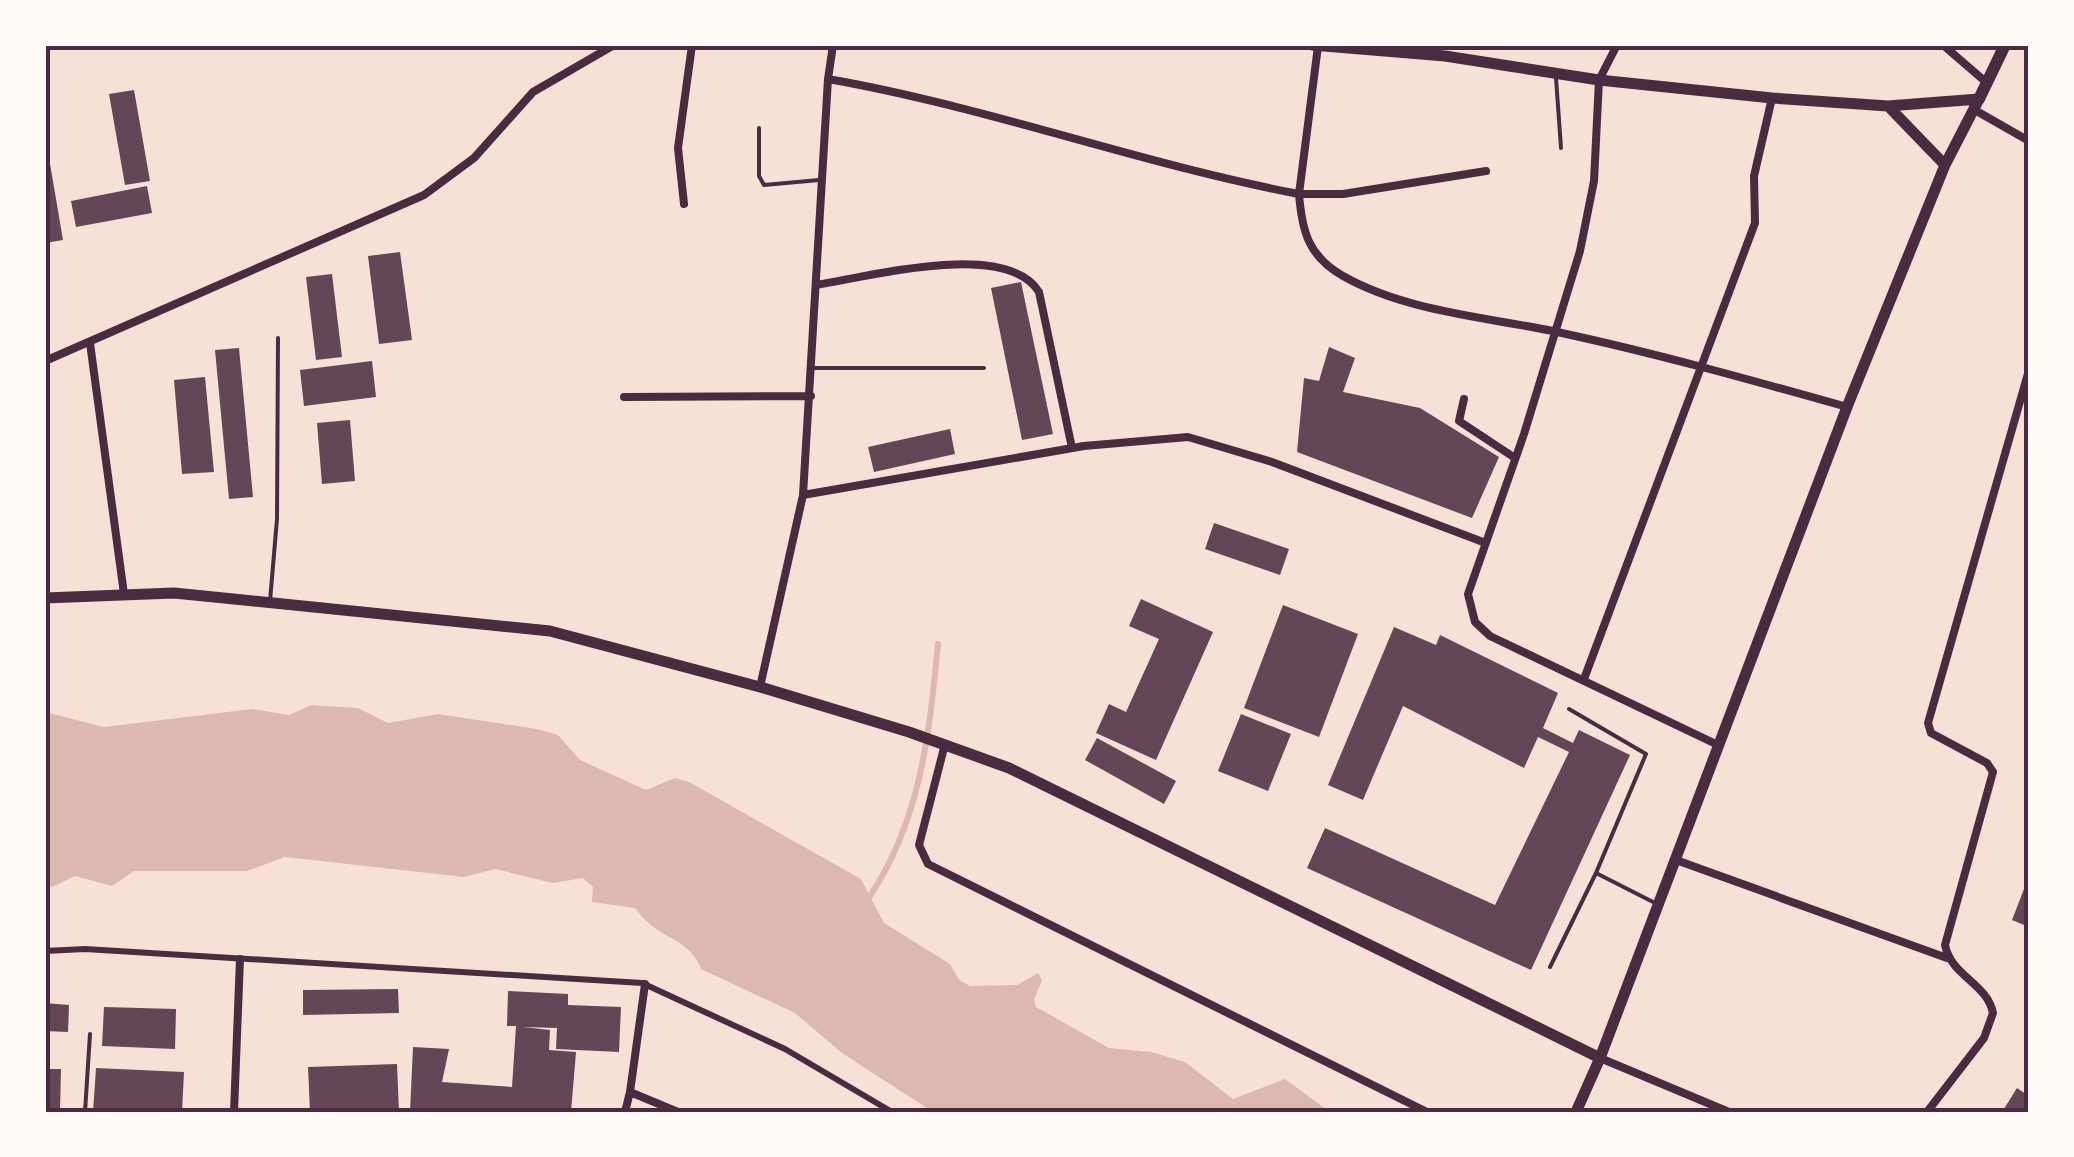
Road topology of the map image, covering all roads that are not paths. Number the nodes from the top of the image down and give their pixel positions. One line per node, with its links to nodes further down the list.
1 (614, 45): 27 (street)
2 (692, 45): 23 (street)
3 (833, 45): 10 (street)
4 (1315, 45): 8 (main road); 22 (street)
5 (1617, 45): 11 (street)
6 (1944, 45): 12 (street)
7 (2005, 45): 12 (main road)
8 (1447, 50): 9 (main road)
9 (1556, 73): 11 (main road); 18 (lane)
10 (828, 80): 21 (street); 22 (street)
11 (1598, 80): 13 (main road); 25 (street)
12 (1988, 83): 14 (main road)
13 (1772, 98): 15 (main road); 29 (street)
14 (1976, 104): 15 (main road); 17 (street); 19 (main road)
15 (1888, 106): 19 (main road)
16 (758, 128): 21 (lane)
17 (2029, 141)
18 (1561, 148)
19 (1945, 165): 36 (main road)
20 (1486, 171): 22 (street)
21 (819, 180): 24 (street)
22 (1299, 194): 25 (street)
23 (684, 204)
24 (816, 286): 30 (street); 37 (street)
25 (1558, 332): 29 (street); 38 (street)
26 (278, 338): 43 (lane)
27 (90, 343): 28 (street); 41 (street)
28 (45, 361)
29 (1700, 366): 36 (street); 44 (street)
30 (812, 368): 31 (lane); 33 (street)
31 (984, 368)
32 (2029, 370): 53 (street)
33 (811, 396): 34 (street); 39 (street)
34 (624, 397)
35 (1464, 399): 38 (street)
36 (1847, 407): 48 (main road)
37 (1072, 448): 39 (street); 40 (street)
38 (1515, 458): 40 (street)
39 (803, 496): 45 (street)
40 (1483, 542): 44 (street)
41 (124, 594): 42 (main road); 43 (main road)
42 (45, 598)
43 (270, 600): 45 (main road)
44 (1584, 679): 48 (street)
45 (760, 686): 47 (main road)
46 (1569, 709): 50 (lane)
47 (943, 743): 58 (main road); 65 (street)
48 (1718, 745): 49 (main road)
49 (1676, 860): 51 (main road); 53 (street)
50 (1596, 873): 51 (lane); 55 (lane)
51 (1659, 906): 58 (main road)
52 (45, 951): 54 (street)
53 (1948, 958): 68 (street)
54 (240, 959): 56 (street); 61 (street)
55 (1550, 967)
56 (646, 984): 59 (street); 64 (street)
57 (90, 1034): 60 (lane)
58 (1600, 1058): 66 (main road); 67 (street)
59 (630, 1092): 62 (street); 63 (street)
60 (85, 1112)
61 (234, 1112)
62 (625, 1112)
63 (678, 1112)
64 (892, 1112)
65 (1427, 1112)
66 (1576, 1112)
67 (1729, 1112)
68 (1928, 1112)

